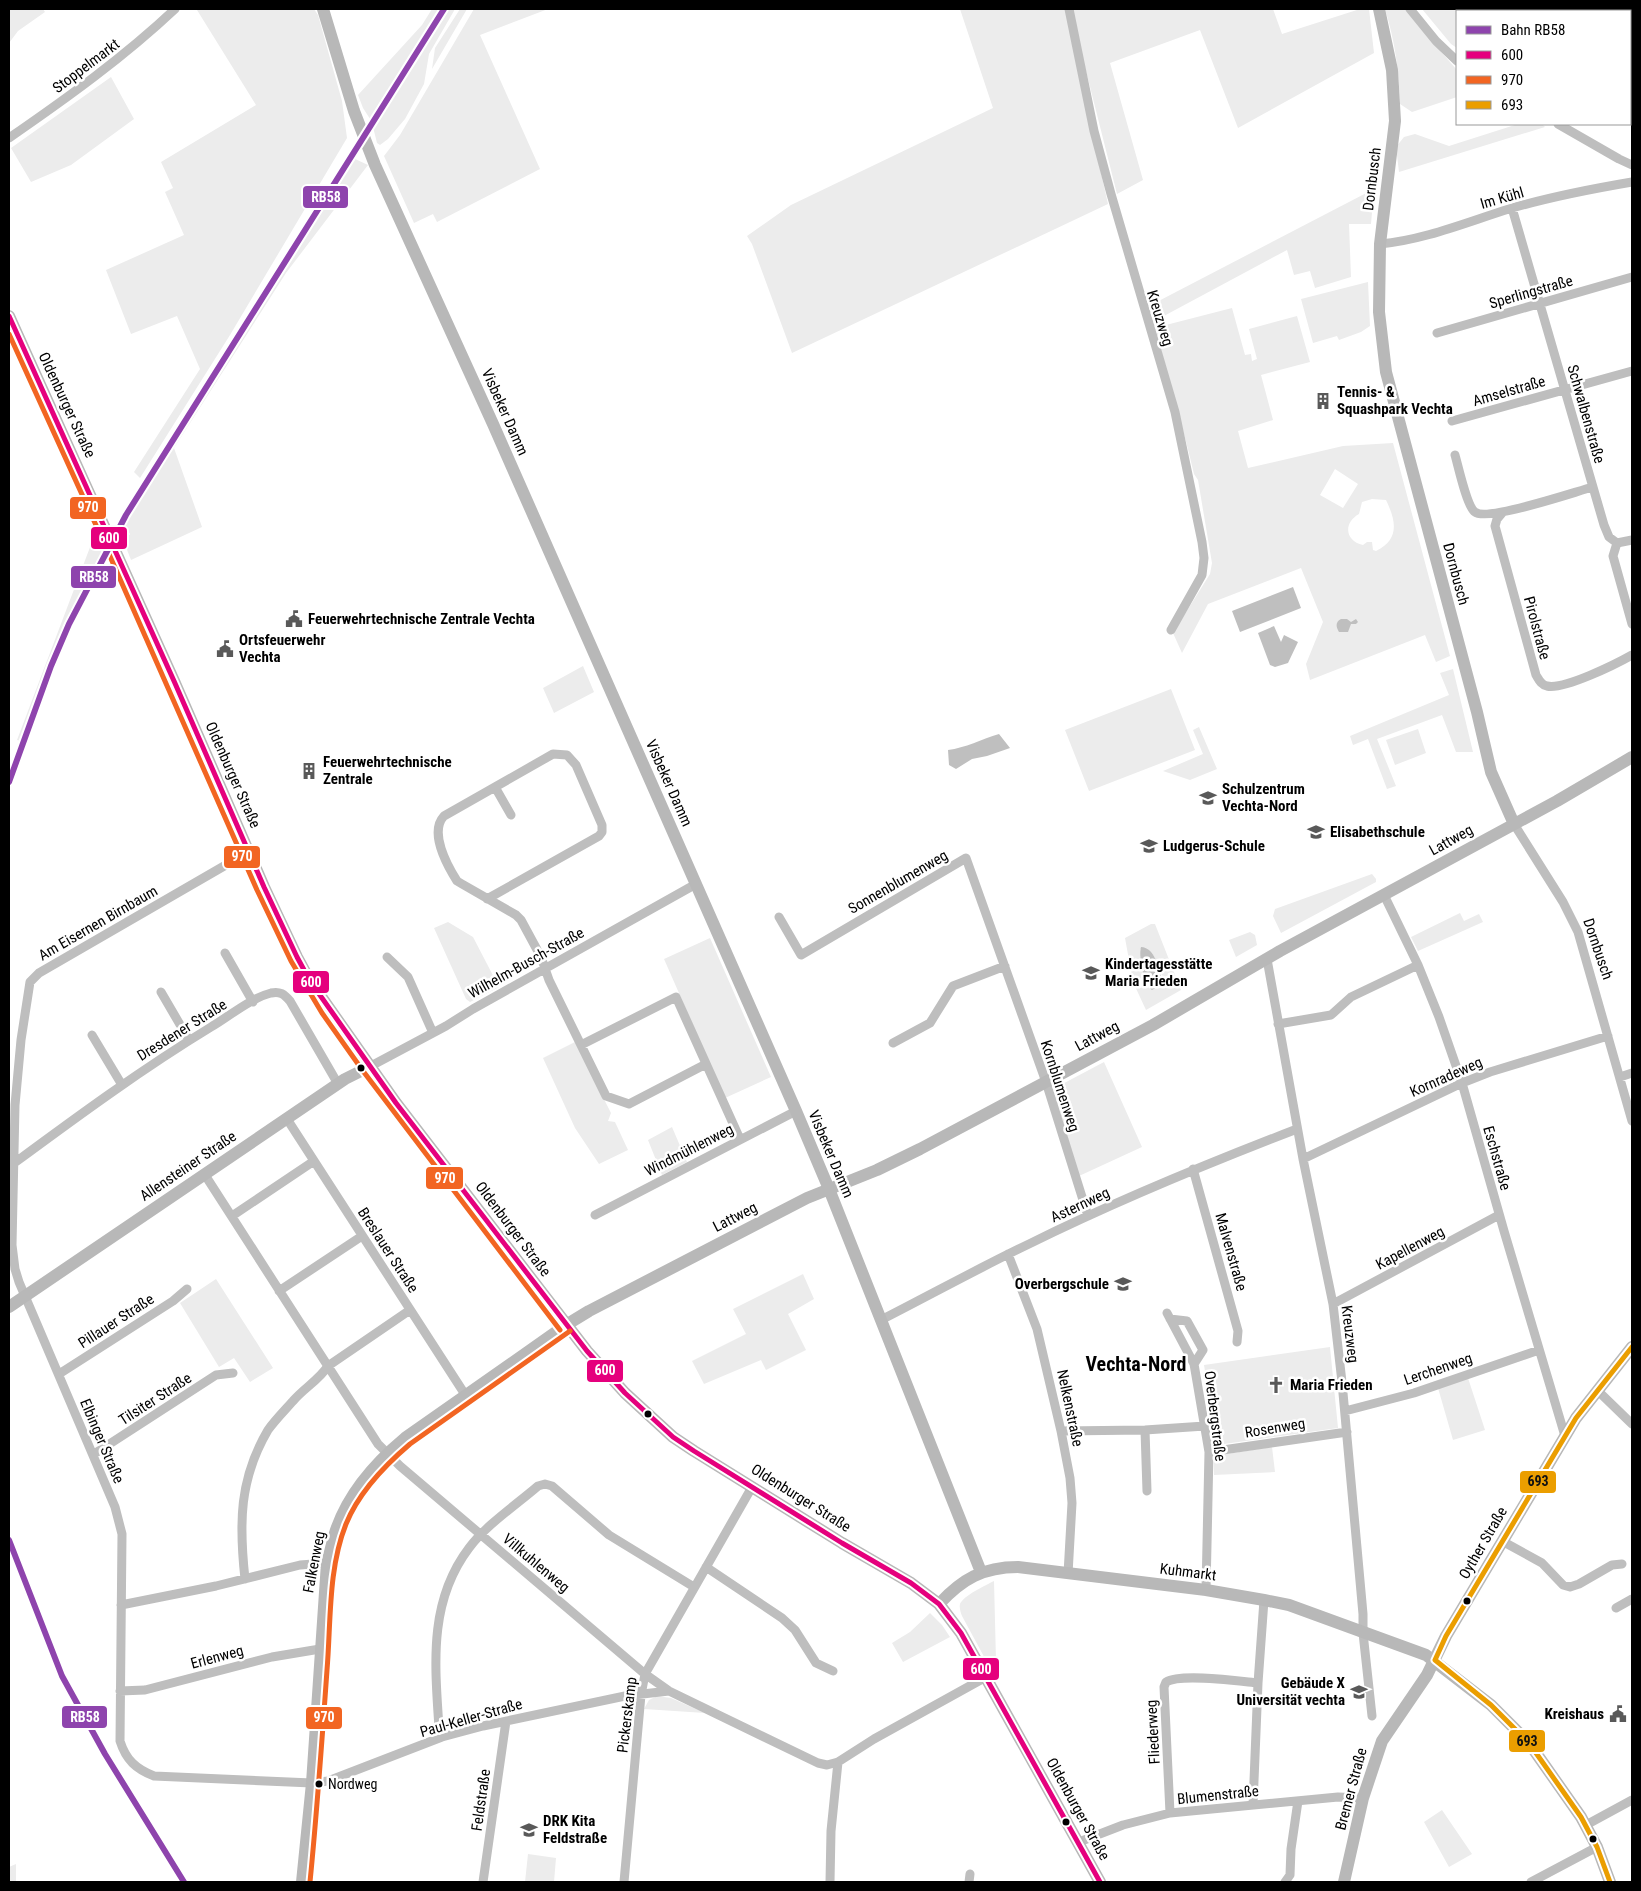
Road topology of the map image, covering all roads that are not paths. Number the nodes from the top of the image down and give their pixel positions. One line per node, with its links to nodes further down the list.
1 (175, 9): 8 (street, Stoppelmarkt)
2 (324, 9): 33 (street, Visbeker Damm)
3 (1069, 9): 26 (street, Kreuzweg)
4 (1378, 9): 12 (street, Dornbusch)
5 (1410, 9): 6 (street)
6 (1456, 60)
7 (1560, 125): 9 (street)
8 (9, 138)
9 (1632, 165)
10 (1632, 182): 11 (street, Im Kühl)
11 (1512, 208): 12 (street, Im Kühl); 14 (street, Schwalbenstraße)
12 (1380, 244): 31 (street, Dornbusch)
13 (1632, 277): 14 (street, Sperlingstraße)
14 (1540, 303): 16 (street, Sperlingstraße); 18 (street, Schwalbenstraße)
15 (9, 316): 32 (street, Oldenburger Straße)
16 (1437, 333)
17 (1632, 371): 18 (street, Amselstraße)
18 (1565, 390): 19 (street, Amselstraße); 21 (street, Schwalbenstraße)
19 (1452, 421)
20 (1455, 455): 22 (street)
21 (1593, 487): 22 (street); 24 (street, Schwalbenstraße)
22 (1502, 513): 27 (street, Pirolstraße)
23 (1632, 540): 24 (street)
24 (1617, 542): 25 (street)
25 (1632, 624)
26 (1171, 630)
27 (1632, 656)
28 (1632, 758): 31 (street, Lattweg)
29 (495, 787): 30 (street); 35 (street); 35 (street)
30 (511, 814)
31 (1514, 824): 34 (street, Lattweg); 49 (street, Dornbusch)
32 (250, 855): 54 (street, Oldenburger Straße); 68 (street, Am Eisernen Birnbaum)
33 (696, 884): 43 (street, Wilhelm-Busch-Straße); 61 (street, Visbeker Damm)
34 (1384, 895): 40 (street, Lattweg); 41 (street, Eschstraße)
35 (487, 899): 43 (street)
36 (983, 903): 37 (street, Sonnenblumenweg); 42 (street, Kornblumenweg)
37 (780, 916)
38 (224, 953): 45 (street)
39 (387, 957): 47 (street)
40 (1267, 959): 46 (street, Kreuzweg); 57 (street, Lattweg)
41 (1418, 965): 46 (street); 58 (street, Eschstraße)
42 (1005, 966): 51 (street); 57 (street, Kornblumenweg)
43 (545, 968): 47 (street, Wilhelm-Busch-Straße); 52 (street)
44 (161, 992): 50 (street)
45 (253, 1002): 50 (street, Dresdener Straße); 60 (street, Dresdener Straße)
46 (1278, 1024): 64 (street, Kreuzweg)
47 (433, 1033): 54 (street, Wilhelm-Busch-Straße)
48 (92, 1035): 59 (street)
49 (1608, 1036): 56 (street, Dornbusch); 58 (street, Kornradeweg)
50 (189, 1040): 59 (street, Dresdener Straße)
51 (893, 1043)
52 (581, 1045): 53 (street); 53 (street)
53 (706, 1064): 65 (street)
54 (369, 1067): 60 (street, Allensteiner Straße); 85 (street, Oldenburger Straße)
55 (1632, 1073): 56 (street)
56 (1620, 1077): 63 (street, Dornbusch)
57 (1046, 1082): 71 (street, Lattweg); 75 (street, Kornblumenweg)
58 (1462, 1083): 66 (street, Kornradeweg); 73 (street, Eschstraße)
59 (122, 1084): 68 (street, Dresdener Straße)
60 (338, 1084): 62 (street, Allensteiner Straße)
61 (796, 1111): 65 (street, Windmühlenweg); 71 (street, Visbeker Damm)
62 (287, 1119): 67 (street, Breslauer Straße); 70 (street, Allensteiner Straße)
63 (1632, 1121)
64 (1297, 1129): 66 (street, Kreuzweg); 69 (street, Asternweg)
65 (740, 1139): 72 (street, Windmühlenweg)
66 (1302, 1159): 81 (street, Kreuzweg)
67 (314, 1161): 74 (street); 76 (street, Breslauer Straße)
68 (13, 1164): 80 (street, Am Eisernen Birnbaum)
69 (1193, 1169): 75 (street, Asternweg); 86 (street, Malvenstraße)
70 (205, 1175): 74 (street, Villkuhlenweg); 80 (street, Allensteiner Straße)
71 (829, 1189): 84 (street, Visbeker Damm); 85 (street, Lattweg)
72 (595, 1215)
73 (1499, 1215): 81 (street, Kapellenweg); 88 (street, Eschstraße)
74 (232, 1216): 79 (street, Villkuhlenweg)
75 (1088, 1216): 77 (street, Asternweg)
76 (362, 1236): 79 (street); 83 (street, Breslauer Straße)
77 (1008, 1254): 84 (street, Asternweg); 99 (street, Nelkenstraße)
78 (187, 1289): 92 (street, Pillauer Straße)
79 (280, 1291): 90 (street, Villkuhlenweg)
80 (26, 1295): 82 (street, Allensteiner Straße); 92 (street, Elbinger Straße)
81 (1333, 1304): 95 (street, Kreuzweg)
82 (9, 1308)
83 (410, 1310): 90 (street); 94 (street, Breslauer Straße)
84 (881, 1320): 112 (street, Visbeker Damm)
85 (566, 1325): 94 (street, Falkenweg); 105 (street, Oldenburger Straße)
86 (1237, 1342)
87 (1632, 1347): 93 (street, Oyther Straße)
88 (1538, 1350): 95 (street, Lerchenweg); 101 (street, Eschstraße)
89 (1194, 1364): 89 (street, Overbergstraße); 97 (street, Overbergstraße)
90 (328, 1366): 102 (street, Villkuhlenweg); 114 (street)
91 (233, 1373): 104 (street, Tilsiter Straße)
92 (59, 1374): 104 (street, Elbinger Straße)
93 (1597, 1390): 96 (street); 101 (street, Oyther Straße)
94 (466, 1396): 102 (street, Falkenweg)
95 (1345, 1411): 100 (street, Kreuzweg)
96 (1632, 1424)
97 (1205, 1426): 98 (street); 103 (street, Overbergstraße)
98 (1145, 1430): 99 (street); 106 (street)
99 (1061, 1432): 113 (street, Nelkenstraße)
100 (1347, 1432): 103 (street, Rosenweg); 122 (street, Kreuzweg)
101 (1565, 1436): 108 (street, Oyther Straße)
102 (387, 1452): 107 (street, Villkuhlenweg); 109 (street, Falkenweg)
103 (1209, 1452): 116 (street, Overbergstraße)
104 (94, 1454): 119 (street, Elbinger Straße)
105 (752, 1487): 111 (street, Pickerskamp); 120 (street, Oldenburger Straße)
106 (1147, 1491)
107 (481, 1535): 115 (street); 126 (street, Villkuhlenweg); 134 (street)
108 (1502, 1541): 110 (street); 124 (street, Oyther Straße)
109 (327, 1563): 114 (street); 123 (street, Falkenweg)
110 (1622, 1564)
111 (706, 1567): 115 (street, Pickerskamp); 125 (street)
112 (981, 1572): 113 (street, Kuhmarkt); 120 (street, Kuhmarkt)
113 (1068, 1574): 116 (street, Kuhmarkt)
114 (245, 1578): 119 (street)
115 (694, 1587): 126 (street, Pickerskamp)
116 (1206, 1590): 118 (street, Kuhmarkt)
117 (1632, 1599): 121 (street)
118 (1264, 1600): 122 (street, Kuhmarkt); 128 (street)
119 (121, 1604): 129 (street)
120 (939, 1604): 127 (street, Oldenburger Straße)
121 (1616, 1608)
122 (1363, 1632): 124 (street, Kuhmarkt); 132 (street, Kreuzweg)
123 (320, 1649): 129 (street, Erlenweg); 136 (street, Falkenweg)
124 (1434, 1660): 137 (street, Bremer Straße); 142 (street, Kuhmarkt)
125 (833, 1671)
126 (645, 1674): 130 (street, Villkuhlenweg); 131 (street, Pickerskamp)
127 (986, 1678): 135 (street); 143 (street, Oldenburger Straße)
128 (1258, 1683): 140 (street); 141 (street, Fliederweg)
129 (120, 1691): 136 (street)
130 (669, 1691): 131 (street); 135 (street, Villkuhlenweg)
131 (641, 1695): 133 (street, Paul-Keller-Straße); 147 (street, Pickerskamp)
132 (1372, 1716)
133 (506, 1721): 134 (street, Paul-Keller-Straße); 146 (street, Feldstraße)
134 (442, 1738): 136 (street, Paul-Keller-Straße)
135 (838, 1762): 148 (street)
136 (312, 1783): 145 (street, Falkenweg)
137 (1363, 1798): 138 (street, Blumenstraße); 151 (street, Bremer Straße)
138 (1298, 1800): 140 (street, Blumenstraße); 150 (street)
139 (1632, 1800): 142 (street)
140 (1253, 1805): 141 (street, Blumenstraße)
141 (1170, 1813): 143 (street, Blumenstraße)
142 (1586, 1825): 144 (street, Kuhmarkt)
143 (1079, 1842): 149 (street, Oldenburger Straße)
144 (1597, 1847): 152 (street); 153 (street, Kuhmarkt)
145 (302, 1882)
146 (483, 1882)
147 (624, 1882)
148 (830, 1882)
149 (1100, 1882)
150 (1285, 1882)
151 (1344, 1882)
152 (1531, 1882)
153 (1610, 1882)

